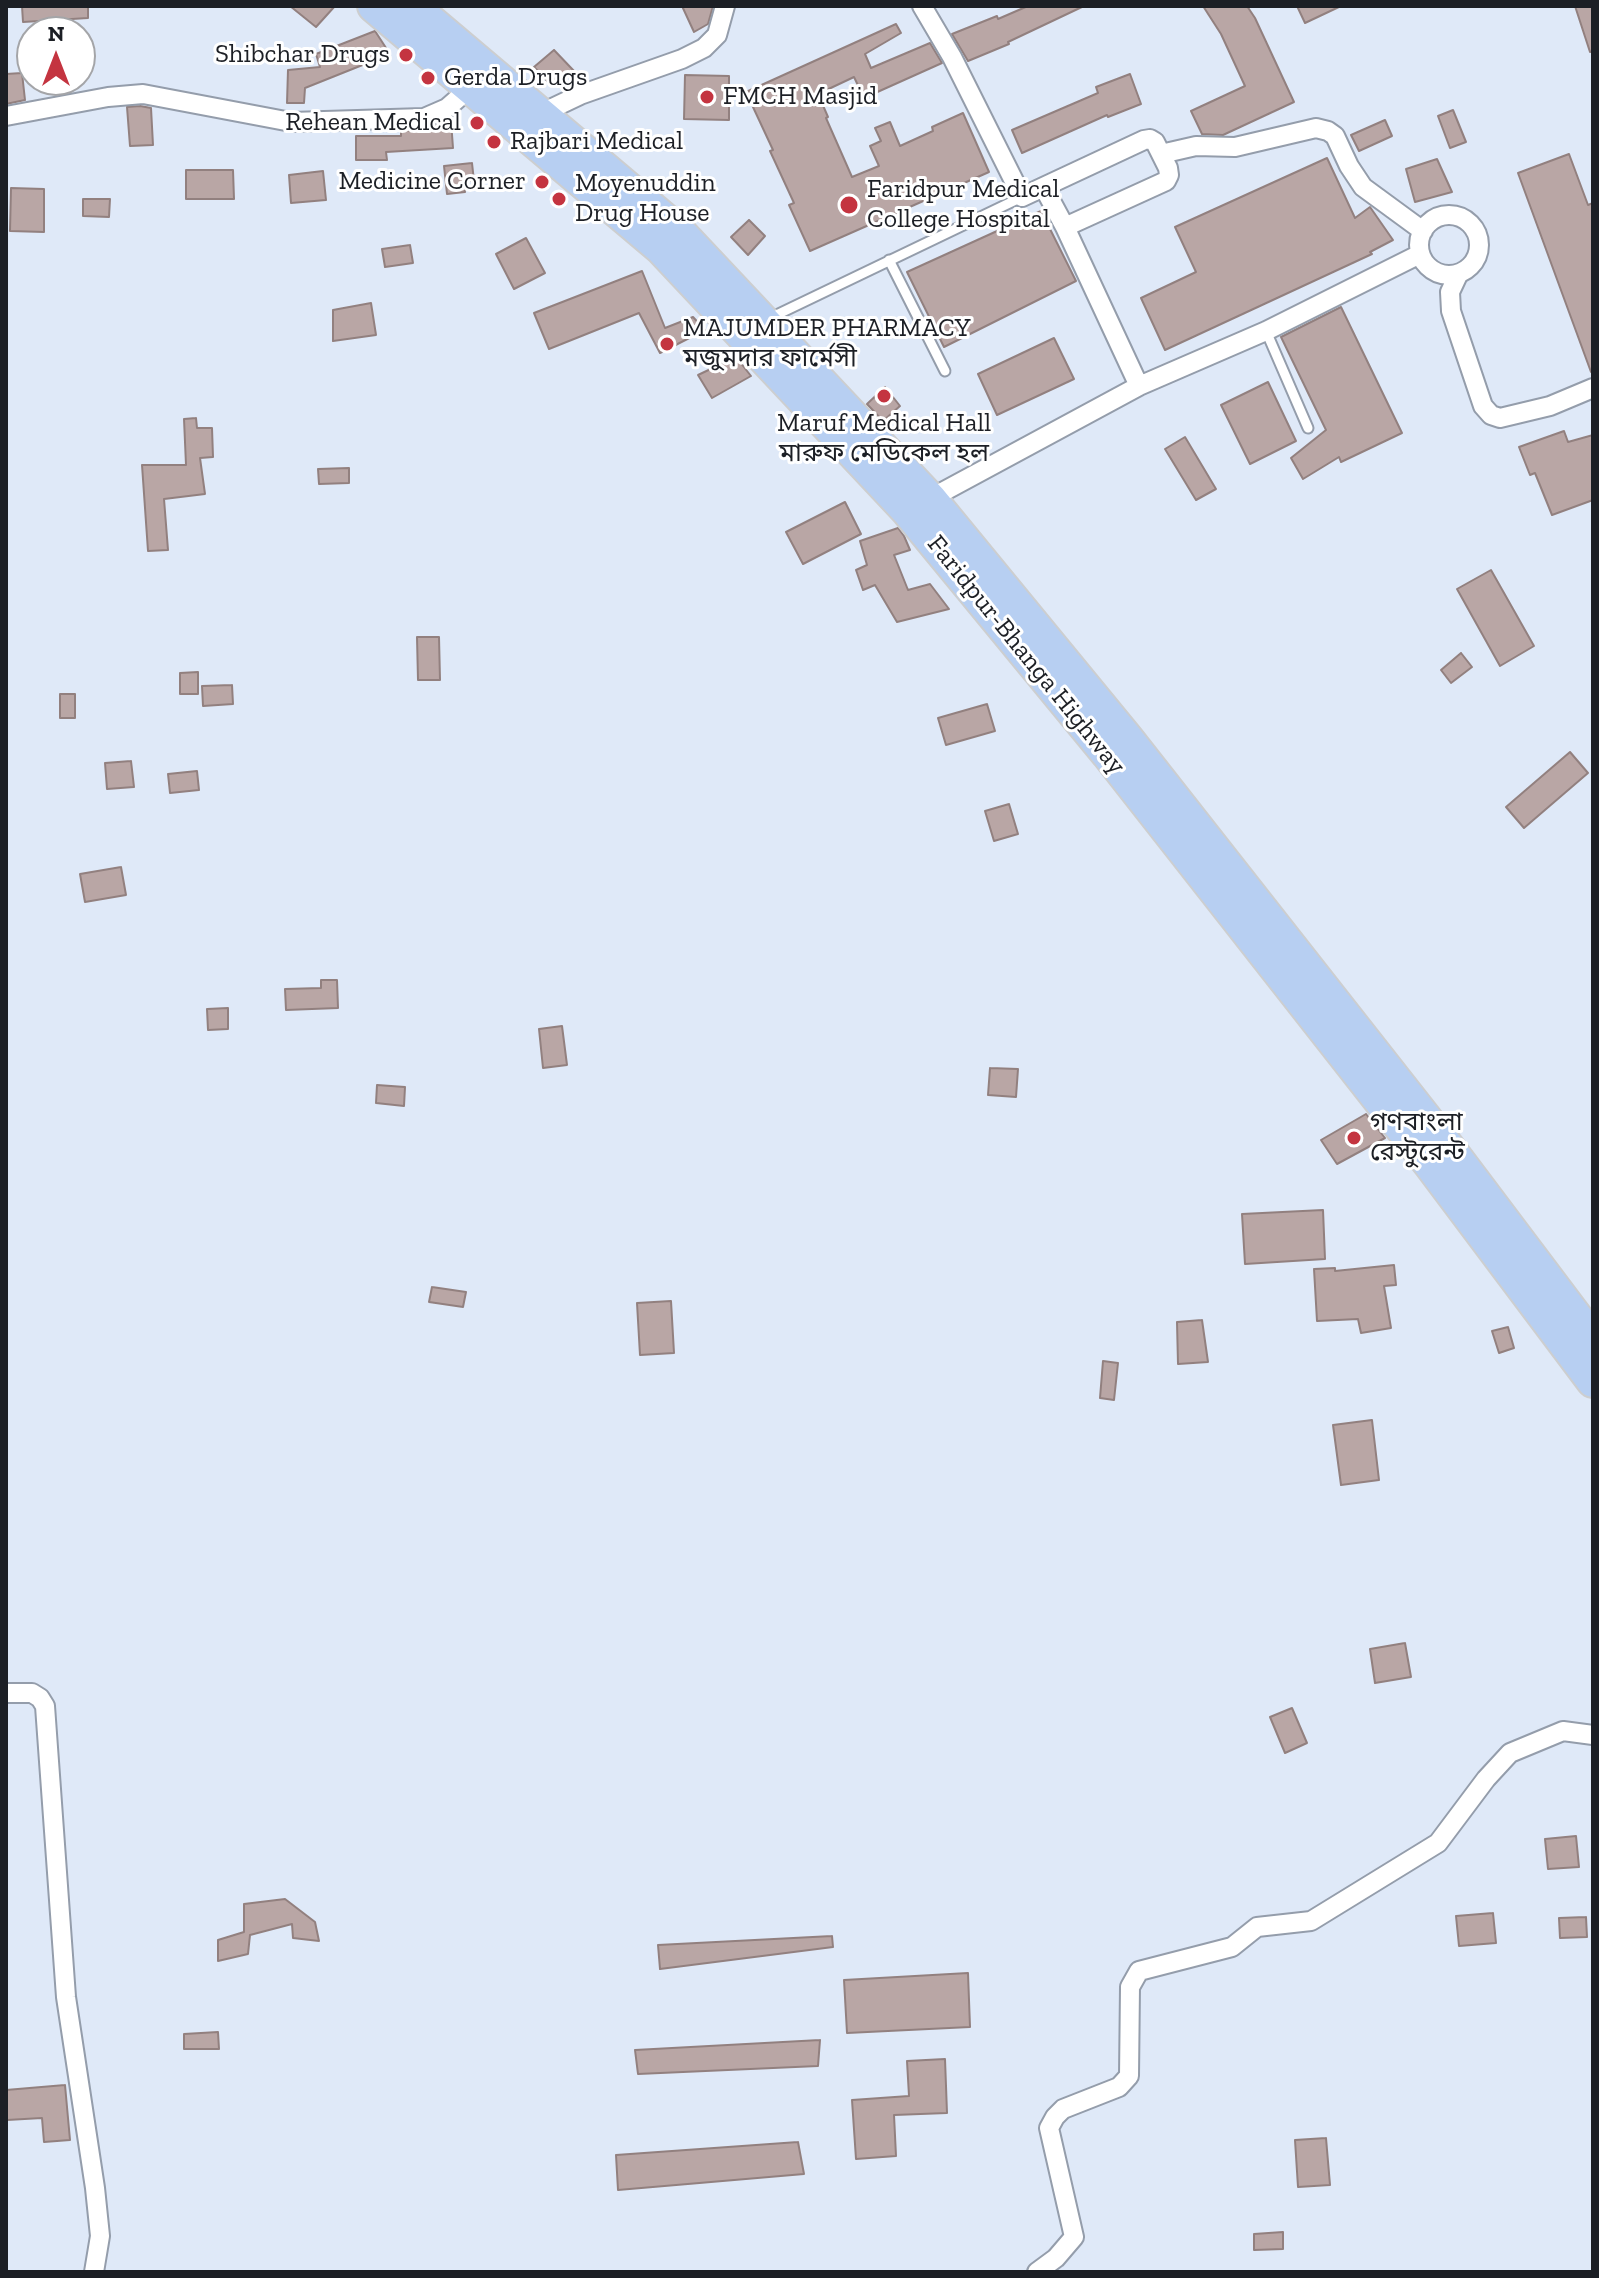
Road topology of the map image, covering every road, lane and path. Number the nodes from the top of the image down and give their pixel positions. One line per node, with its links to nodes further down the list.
1 (374, 6): 5 (highway, Faridpur-Bhanga Highway)
2 (412, 6): 7 (highway, Faridpur-Bhanga Highway)
3 (725, 6): 7 (street)
4 (922, 6): 10 (street)
5 (471, 87): 6 (street); 7 (highway, Faridpur-Bhanga Highway)
6 (6, 116)
7 (532, 123): 16 (highway, Faridpur-Bhanga Highway)
8 (1161, 154): 9 (street); 11 (street); 12 (street)
9 (1044, 188): 10 (street); 11 (street)
10 (1022, 197): 14 (lane)
11 (1065, 227): 19 (street)
12 (1423, 231): 13 (street); 15 (street)
13 (1420, 254): 15 (street); 17 (street)
14 (889, 260): 16 (lane); 18 (lane)
15 (1458, 275): 20 (street)
16 (754, 328): 22 (highway, Faridpur-Bhanga Highway)
17 (1266, 331): 19 (street); 21 (lane)
18 (945, 371)
19 (1139, 386): 22 (street)
20 (1593, 388)
21 (1308, 428)
22 (919, 505): 23 (highway, Faridpur-Bhanga Highway); 24 (highway, Faridpur-Bhanga Highway)
23 (1593, 1340)
24 (1593, 1381)
25 (6, 1693): 27 (street)
26 (1593, 1735): 28 (street)
27 (94, 2272)
28 (1037, 2272)

